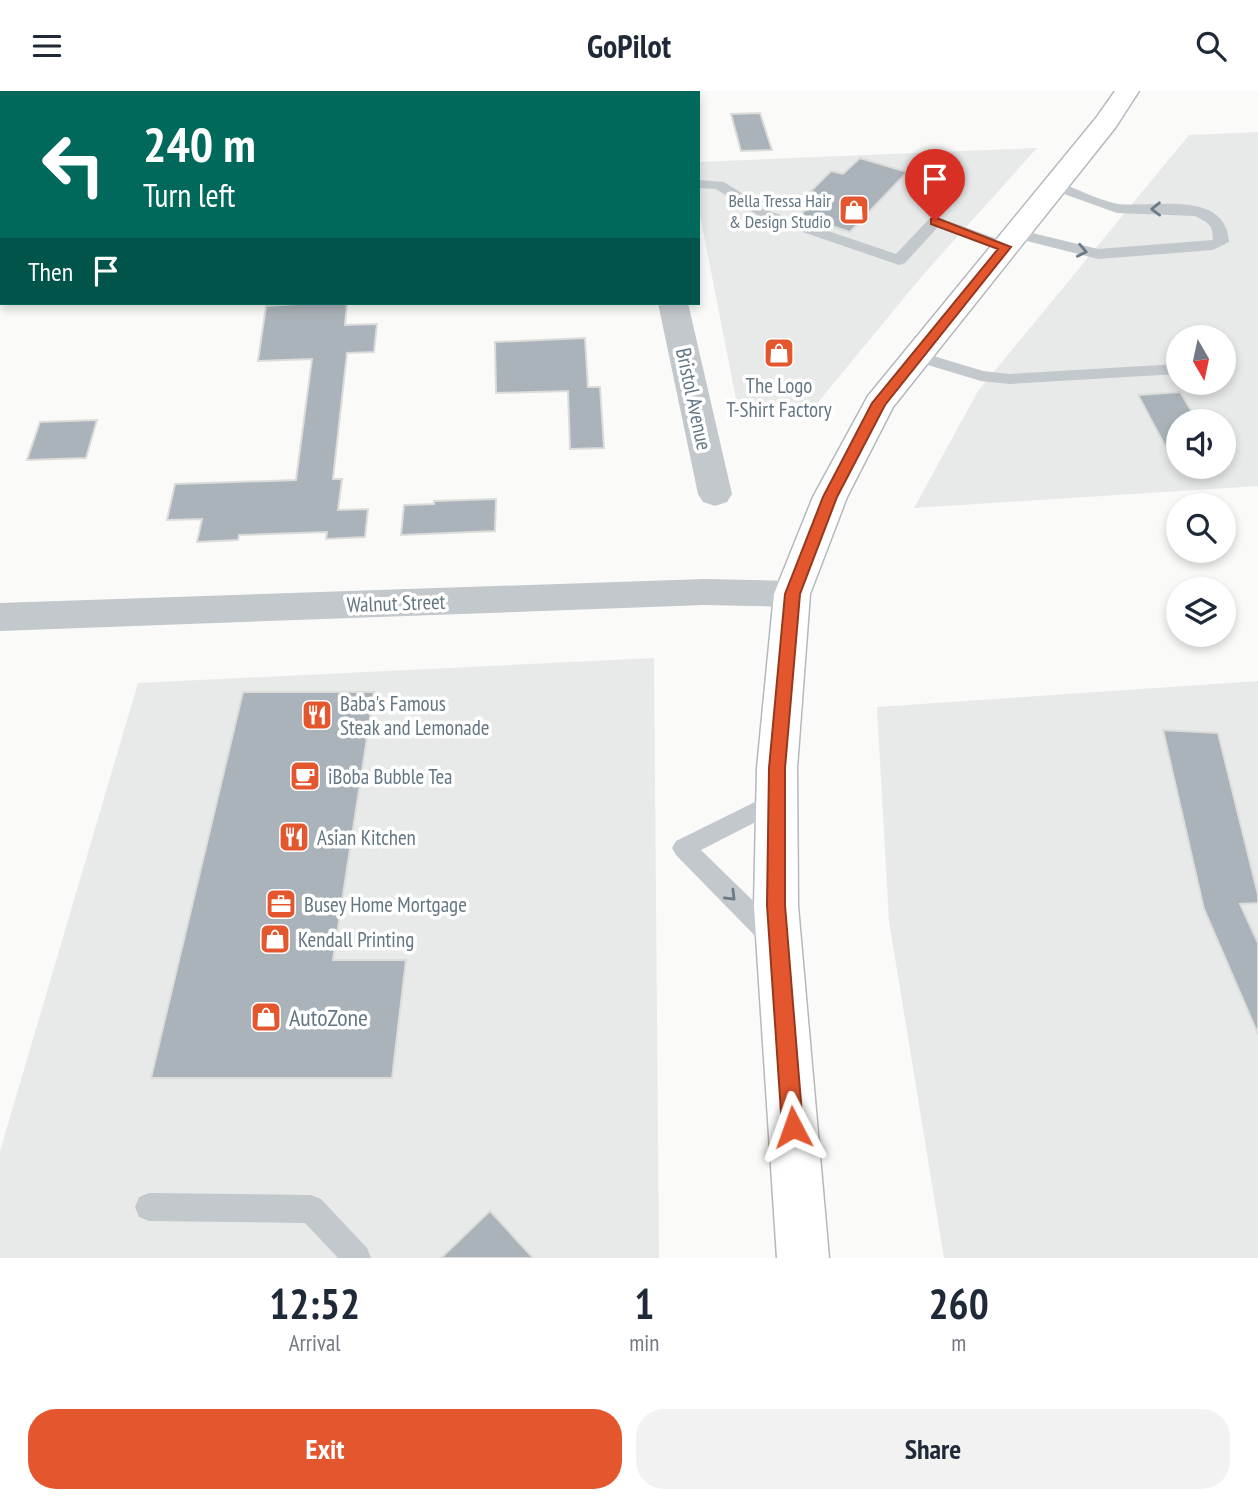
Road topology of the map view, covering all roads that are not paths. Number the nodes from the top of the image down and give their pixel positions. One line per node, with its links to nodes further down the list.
1 (1127, 91): 3 (highway)
2 (700, 184): 4 (lane)
3 (1055, 186): 4 (highway); 4 (lane, one-way to 3)
4 (1010, 241): 6 (highway)
5 (673, 305): 8 (street, Bristol Avenue)
6 (917, 356): 7 (lane); 9 (highway)
7 (1166, 370)
8 (715, 494)
9 (792, 594): 10 (street, Walnut Street); 11 (highway)
10 (0, 617)
11 (777, 800): 12 (highway); 12 (lane, one-way to 12)
12 (779, 943): 15 (highway)
13 (149, 1207): 14 (lane)
14 (357, 1258)
15 (803, 1258)

